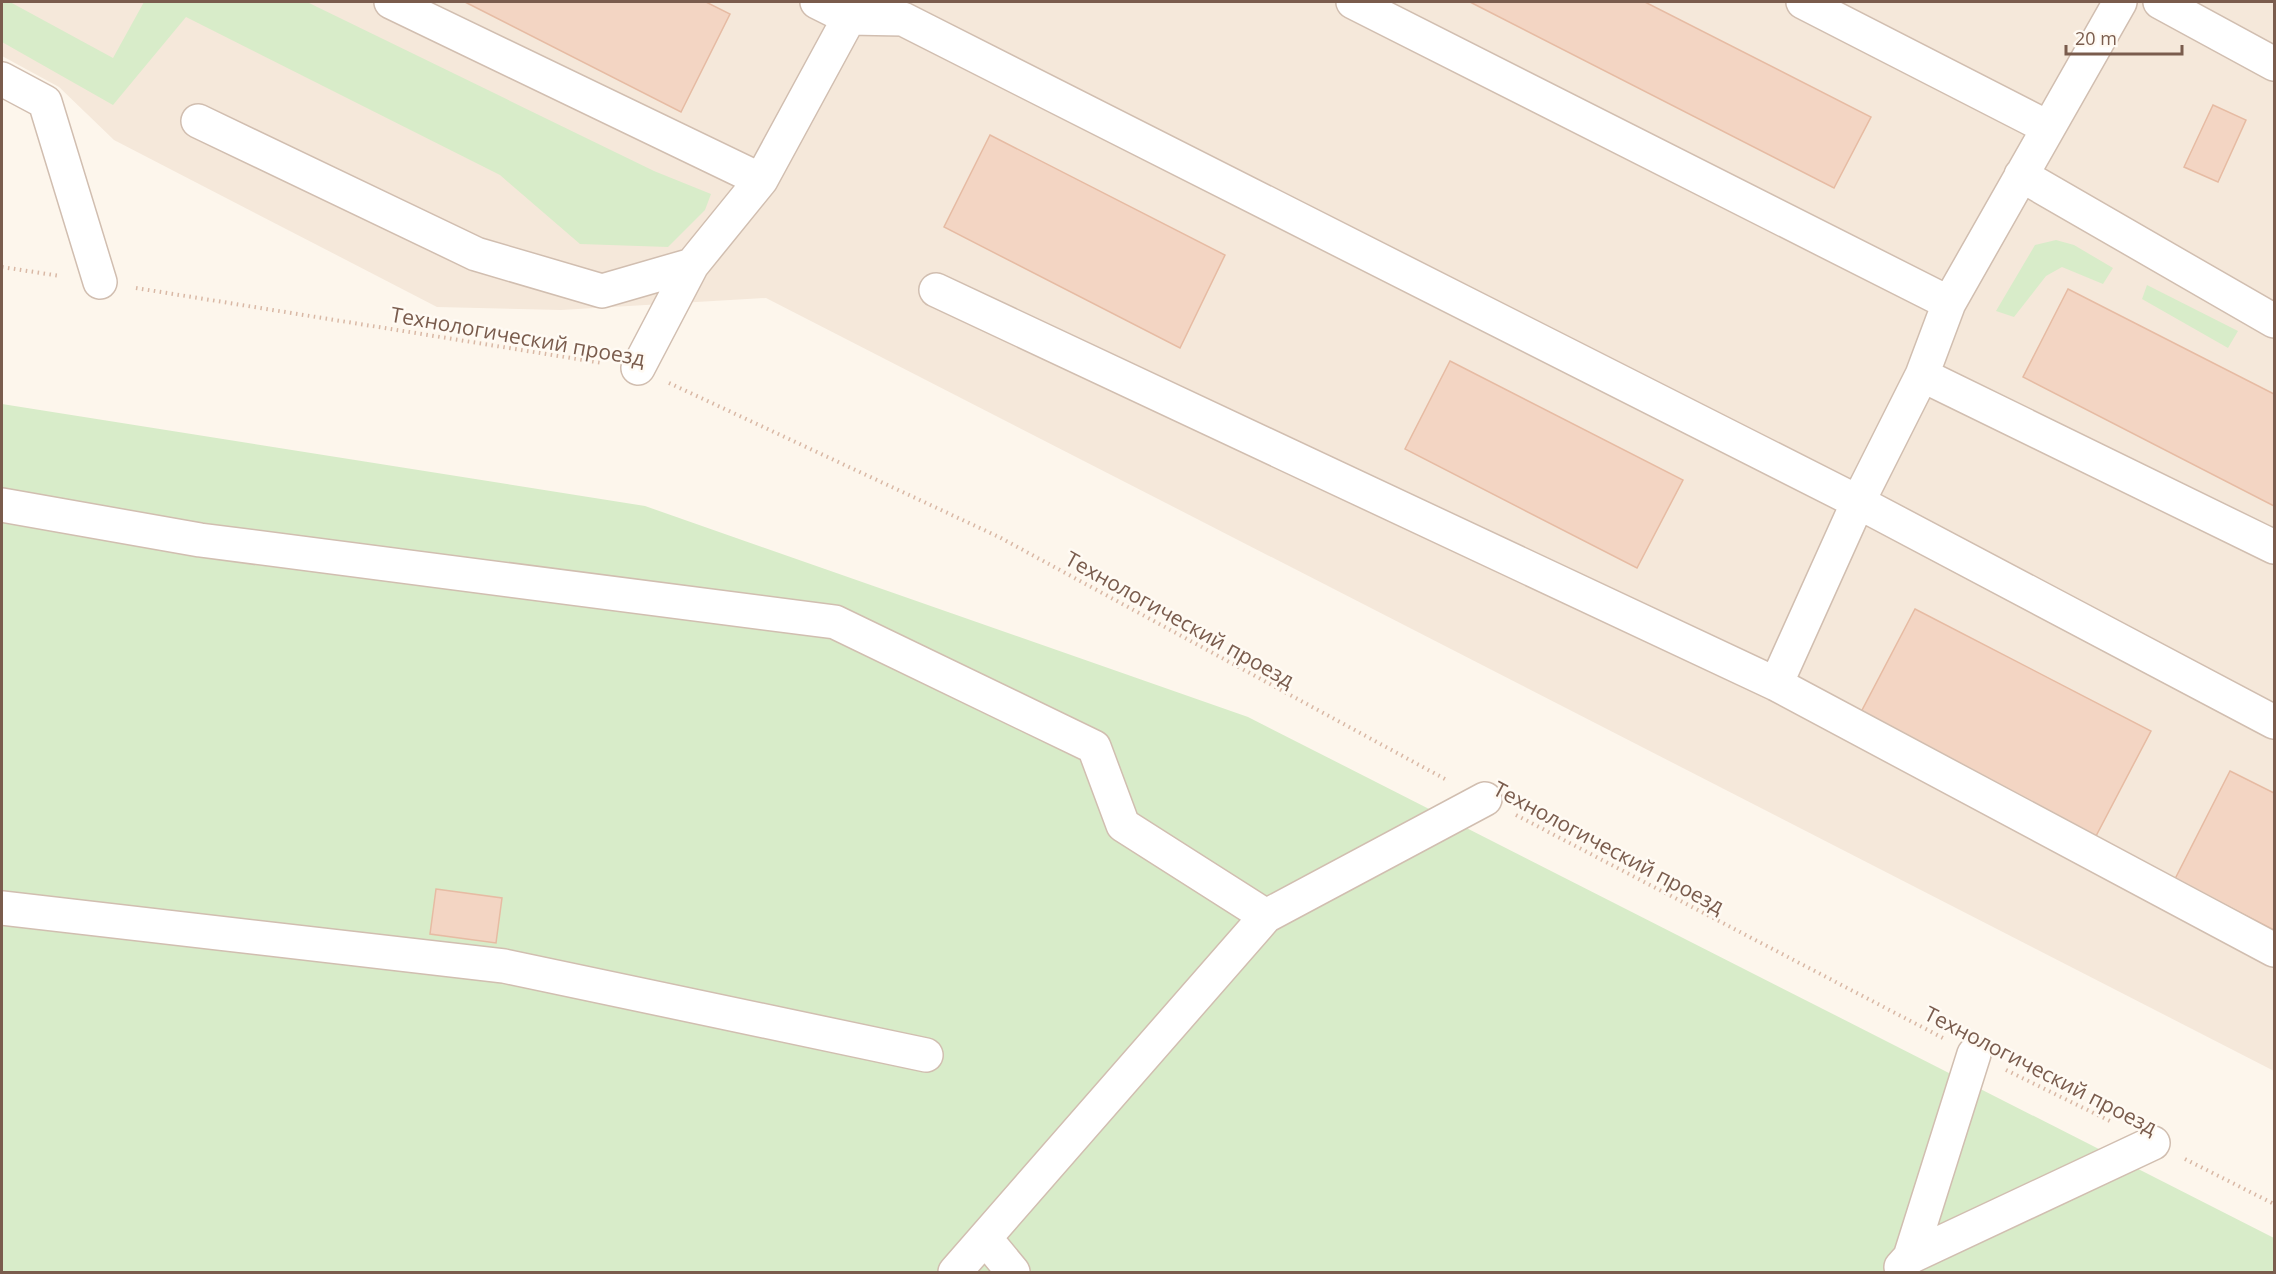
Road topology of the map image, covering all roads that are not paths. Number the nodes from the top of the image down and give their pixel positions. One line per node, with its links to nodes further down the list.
1 (391, 2): 14 (street)
2 (817, 2): 8 (street)
3 (1353, 2): 18 (street)
4 (1803, 2): 12 (street)
5 (2120, 2): 12 (street)
6 (2160, 2): 9 (street)
7 (908, 10): 8 (street); 22 (street)
8 (849, 18): 14 (street)
9 (2274, 64)
10 (2, 79): 16 (street)
11 (198, 121): 15 (street)
12 (2048, 127): 13 (street)
13 (2021, 175): 18 (street); 19 (street)
14 (761, 180): 15 (street)
15 (692, 265): 20 (street)
16 (100, 282)
17 (936, 290): 25 (street)
18 (1949, 303): 21 (street)
19 (2274, 321)
20 (638, 368)
21 (1922, 375): 22 (street); 24 (street)
22 (1858, 502): 25 (street); 26 (street)
23 (2, 505): 29 (street)
24 (2274, 547)
25 (1776, 684): 30 (street)
26 (2274, 722)
27 (1485, 799): 29 (street)
28 (2, 908): 32 (street)
29 (1266, 916): 34 (street)
30 (2274, 950)
31 (1974, 1054): 35 (street)
32 (926, 1055)
33 (2153, 1143): 35 (street)
34 (985, 1238): 36 (street); 37 (street)
35 (1903, 1265)
36 (955, 1272)
37 (1013, 1272)

